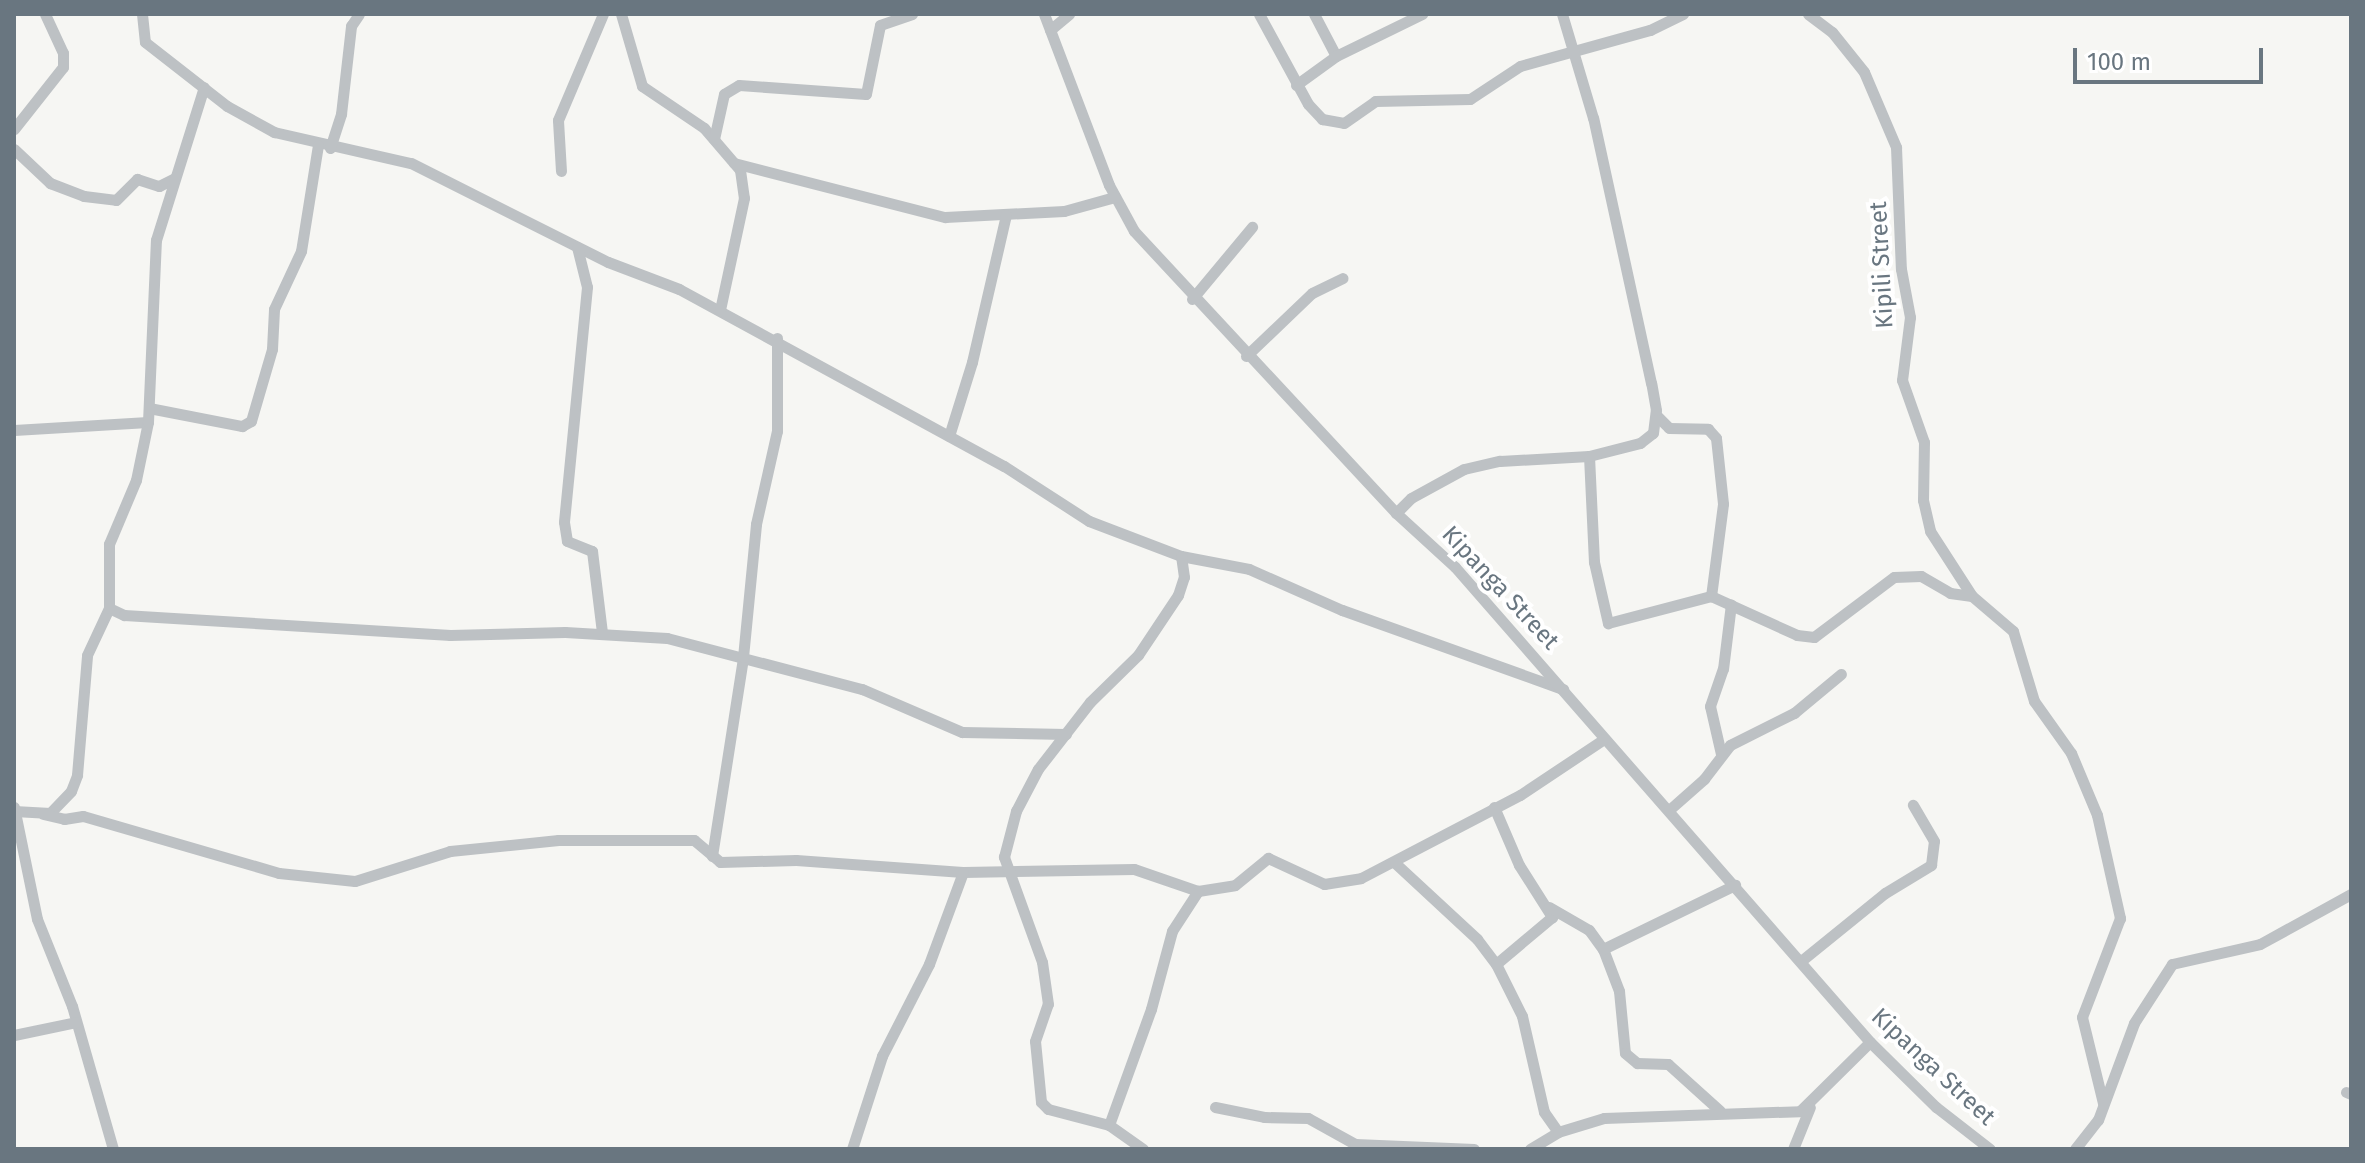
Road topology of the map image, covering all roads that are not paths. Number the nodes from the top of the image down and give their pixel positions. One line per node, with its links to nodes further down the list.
1 (45, 14): 20 (street)
2 (142, 14): 19 (street)
3 (359, 14): 22 (street)
4 (603, 14): 25 (street)
5 (621, 14): 21 (street)
6 (912, 14): 21 (street)
7 (1044, 14): 15 (street, Kipanga Street)
8 (1069, 14): 15 (street)
9 (1259, 14): 18 (street)
10 (1314, 14): 17 (street)
11 (1422, 14): 17 (street)
12 (1562, 14): 16 (street)
13 (1683, 14): 16 (street)
14 (1808, 14): 45 (street, Kipili Street)
15 (1050, 30): 27 (street, Kipanga Street)
16 (1571, 55): 18 (street); 37 (street)
17 (1336, 56): 18 (street)
18 (1296, 85)
19 (204, 87): 22 (street); 26 (street)
20 (14, 129)
21 (714, 139): 24 (street)
22 (324, 146): 30 (street); 36 (street)
23 (14, 149): 26 (street)
24 (734, 163): 28 (street); 33 (street)
25 (561, 171)
26 (175, 178): 36 (street)
27 (1115, 197): 28 (street); 32 (street, Kipanga Street)
28 (1006, 215): 40 (street)
29 (1252, 227): 32 (street)
30 (577, 246): 33 (street); 48 (street)
31 (1343, 278): 35 (street)
32 (1192, 299): 35 (street, Kipanga Street)
33 (720, 310): 34 (street)
34 (777, 338): 40 (street); 49 (street)
35 (1246, 356): 42 (street, Kipanga Street)
36 (149, 408): 38 (street)
37 (1656, 415): 41 (street); 44 (street)
38 (148, 422): 39 (street); 47 (street)
39 (14, 430)
40 (949, 436): 43 (street)
41 (1589, 456): 42 (street); 44 (street)
42 (1396, 513): 51 (street, Kipanga Street)
43 (1181, 556): 51 (street); 52 (street)
44 (1711, 596): 46 (street)
45 (1972, 596): 46 (street); 74 (street, Kipili Street)
46 (1731, 604): 54 (street)
47 (109, 608): 48 (street); 59 (street)
48 (602, 633): 49 (street)
49 (743, 657): 52 (street); 60 (street)
50 (1841, 674): 54 (street)
51 (1563, 689): 53 (street, Kipanga Street)
52 (1066, 734): 63 (street)
53 (1604, 739): 56 (street); 58 (street, Kipanga Street)
54 (1721, 754): 58 (street)
55 (1913, 805): 69 (street)
56 (1494, 807): 61 (street); 67 (street)
57 (15, 810): 59 (street); 71 (street)
58 (1669, 810): 64 (street, Kipanga Street)
59 (43, 814): 60 (street)
60 (712, 856): 62 (street)
61 (1395, 863): 65 (street); 70 (street)
62 (963, 872): 63 (street); 82 (street)
63 (1007, 872): 65 (street); 78 (street)
64 (1735, 885): 68 (street); 69 (street, Kipanga Street)
65 (1198, 891): 78 (street)
66 (2351, 894): 74 (street)
67 (1549, 907): 68 (street); 70 (street)
68 (1603, 949): 77 (street)
69 (1801, 961): 73 (street, Kipanga Street)
70 (1496, 964): 79 (street)
71 (76, 1022): 72 (street); 81 (street)
72 (14, 1035)
73 (1870, 1042): 75 (street); 87 (street, Kipanga Street)
74 (2103, 1103): 88 (street)
75 (1810, 1106): 77 (street); 86 (street)
76 (1215, 1107): 80 (street)
77 (1721, 1112): 79 (street)
78 (1109, 1125): 83 (street)
79 (1558, 1132): 85 (street)
80 (1391, 1147): 84 (street)
81 (113, 1149)
82 (852, 1149)
83 (1143, 1149)
84 (1474, 1149)
85 (1530, 1149)
86 (1793, 1149)
87 (1990, 1149)
88 (2075, 1149)

